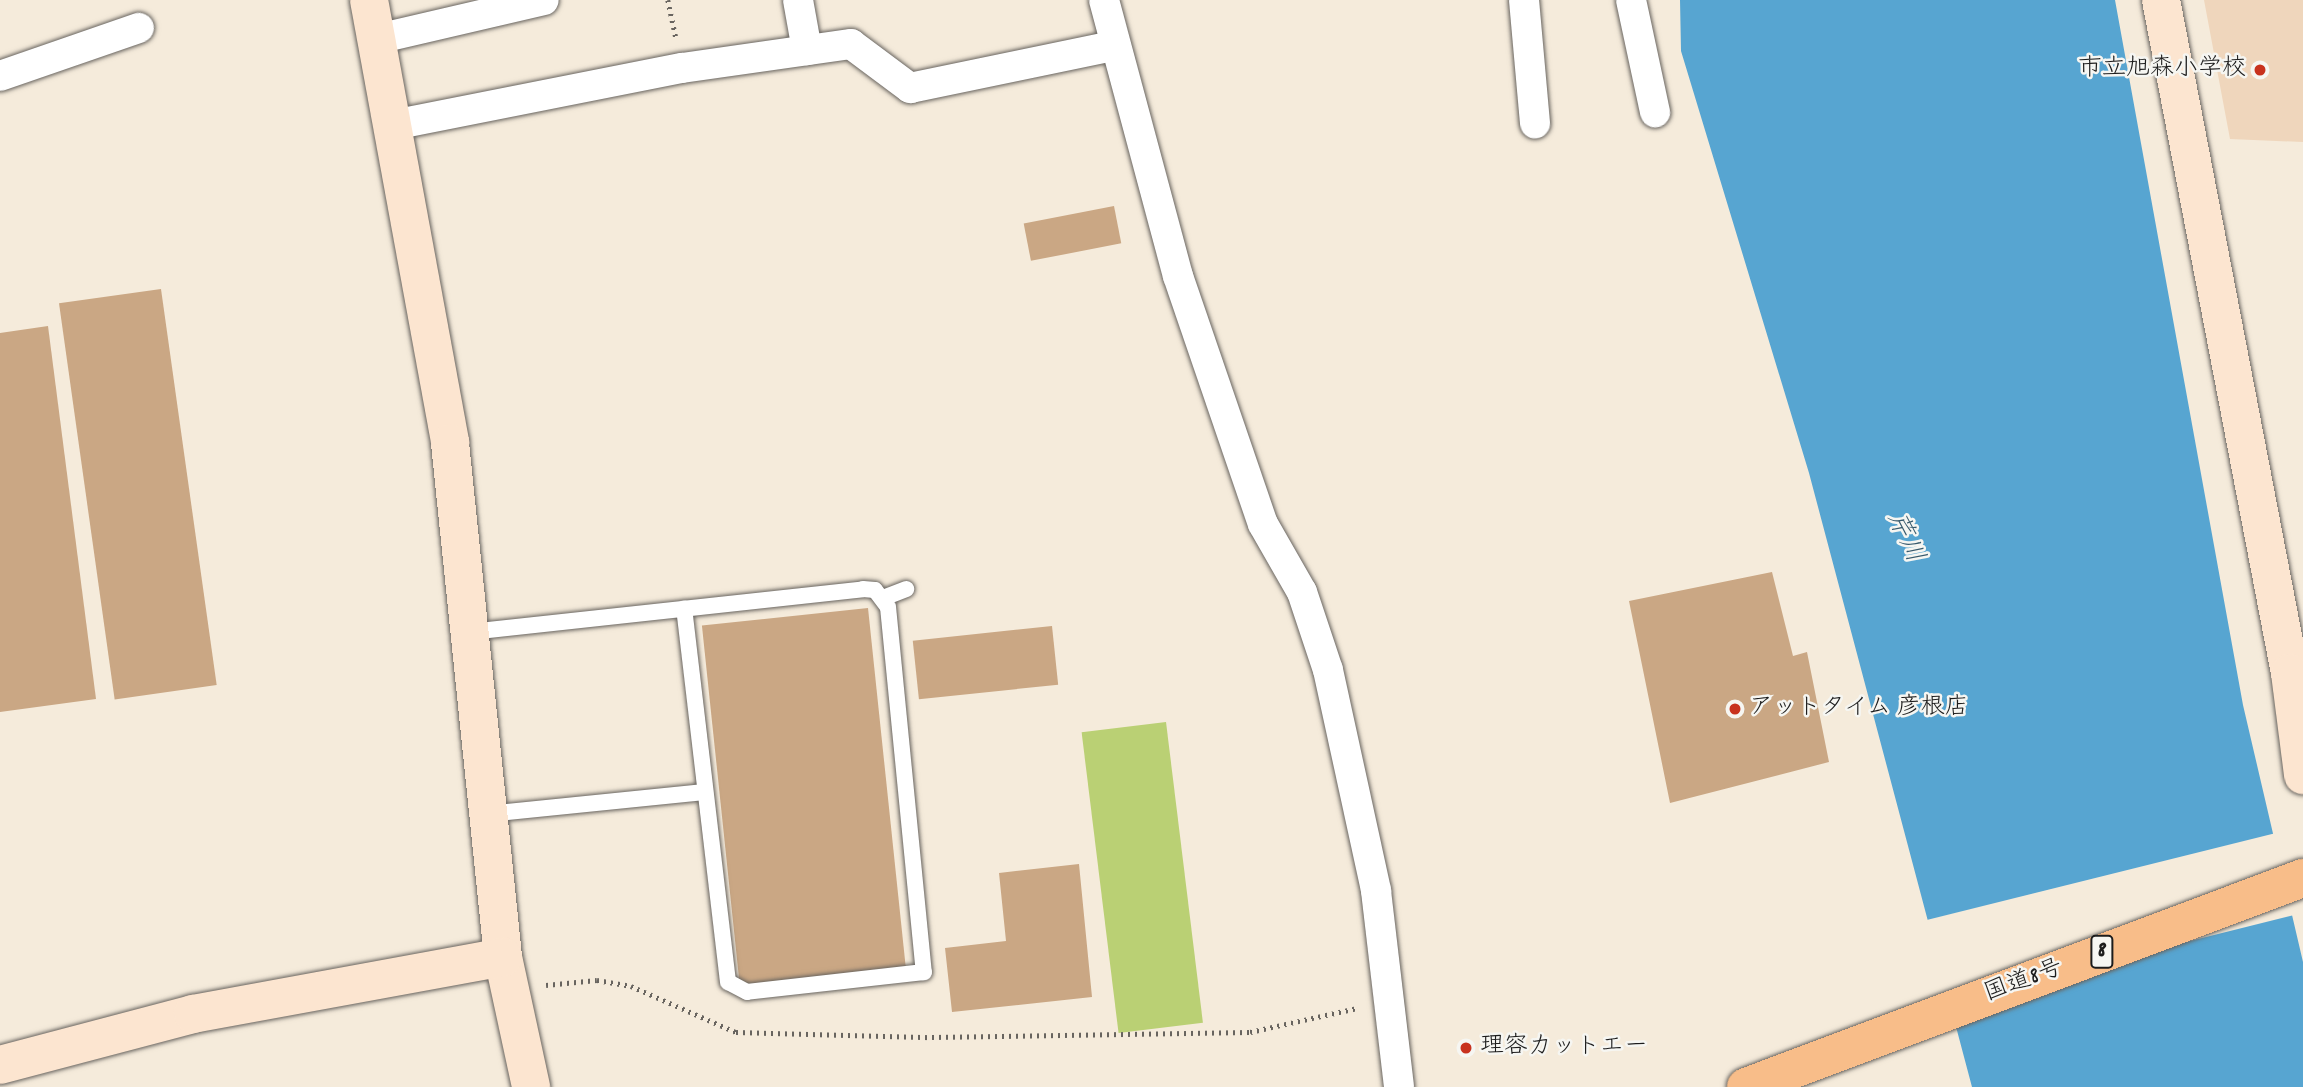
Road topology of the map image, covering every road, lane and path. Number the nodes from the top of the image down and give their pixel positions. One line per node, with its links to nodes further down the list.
1 (369, 0): 9 (street)
2 (544, 0): 9 (street)
3 (798, 0): 11 (street)
4 (1104, 0): 10 (street)
5 (1524, 0): 14 (street)
6 (1631, 0): 13 (street)
7 (2161, 0): 20 (street)
8 (139, 28): 12 (street)
9 (377, 39): 15 (street)
10 (1113, 46): 11 (street); 26 (street)
11 (807, 50): 15 (street)
12 (0, 76)
13 (1655, 111)
14 (1535, 124)
15 (393, 125): 19 (street)
16 (906, 589): 17 (lane)
17 (884, 598): 18 (lane); 21 (lane)
18 (684, 609): 19 (lane); 21 (lane)
19 (470, 632): 22 (street)
20 (2303, 775)
21 (704, 792): 22 (lane)
22 (488, 814): 24 (street)
23 (2298, 880): 28 (highway, 国道8号 / 8)
24 (503, 957): 27 (street); 29 (street)
25 (543, 986): 26 (path)
26 (1386, 993): 30 (street)
27 (0, 1065)
28 (1769, 1083)
29 (531, 1087)
30 (1399, 1087)

